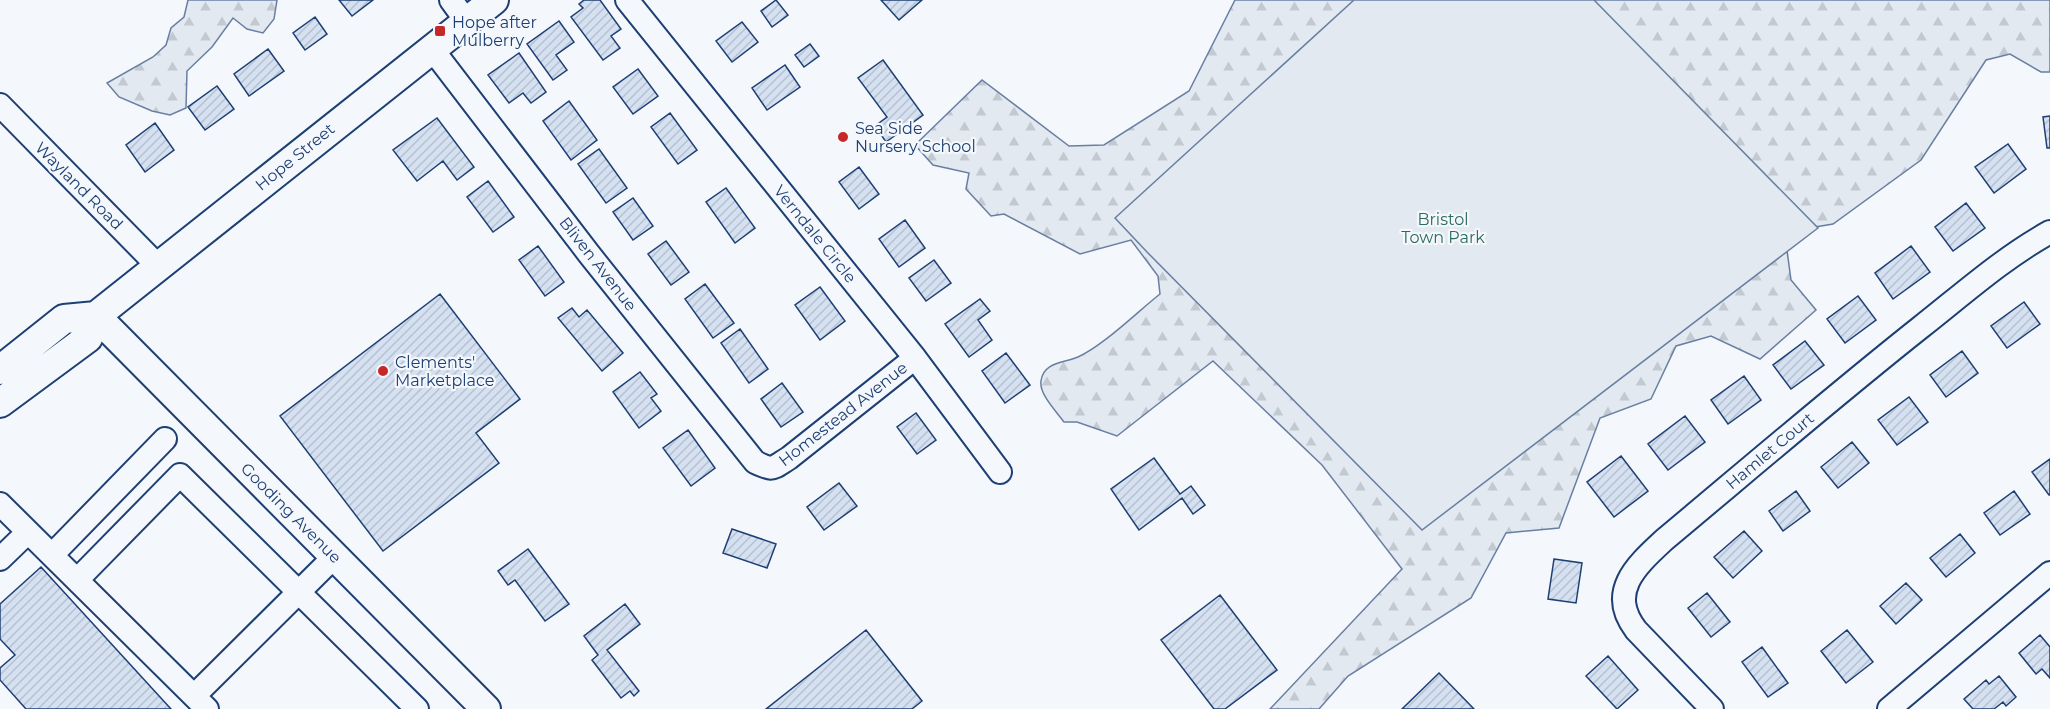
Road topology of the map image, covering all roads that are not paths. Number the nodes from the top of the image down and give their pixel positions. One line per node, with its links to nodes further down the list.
1 (494, 0): 3 (main road, Hope Street)
2 (627, 0): 9 (street, Verndale Circle)
3 (459, 11): 4 (main road, Hope Street)
4 (432, 49): 7 (main road, Hope Street); 13 (street, Bliven Avenue)
5 (0, 105): 7 (street, Wayland Road)
6 (2050, 232): 26 (street, Hamlet Court)
7 (158, 266): 8 (main road, Hope Street)
8 (96, 316): 10 (main road); 11 (main road, Hope Street); 18 (main road, Gooding Avenue)
9 (915, 358): 13 (street, Homestead Avenue); 14 (street, Verndale Circle)
10 (0, 370)
11 (0, 404)
12 (165, 439): 17 (street)
13 (771, 469)
14 (1000, 472)
15 (0, 504): 16 (street)
16 (28, 532): 17 (street); 19 (street)
17 (52, 555): 21 (street)
18 (334, 557): 22 (street); 25 (main road, Gooding Avenue)
19 (0, 559)
20 (2050, 573): 27 (street)
21 (77, 580): 22 (street); 23 (street)
22 (298, 592): 23 (street); 24 (street)
23 (200, 702)
24 (417, 709)
25 (486, 709)
26 (1712, 709)
27 (1889, 709)

